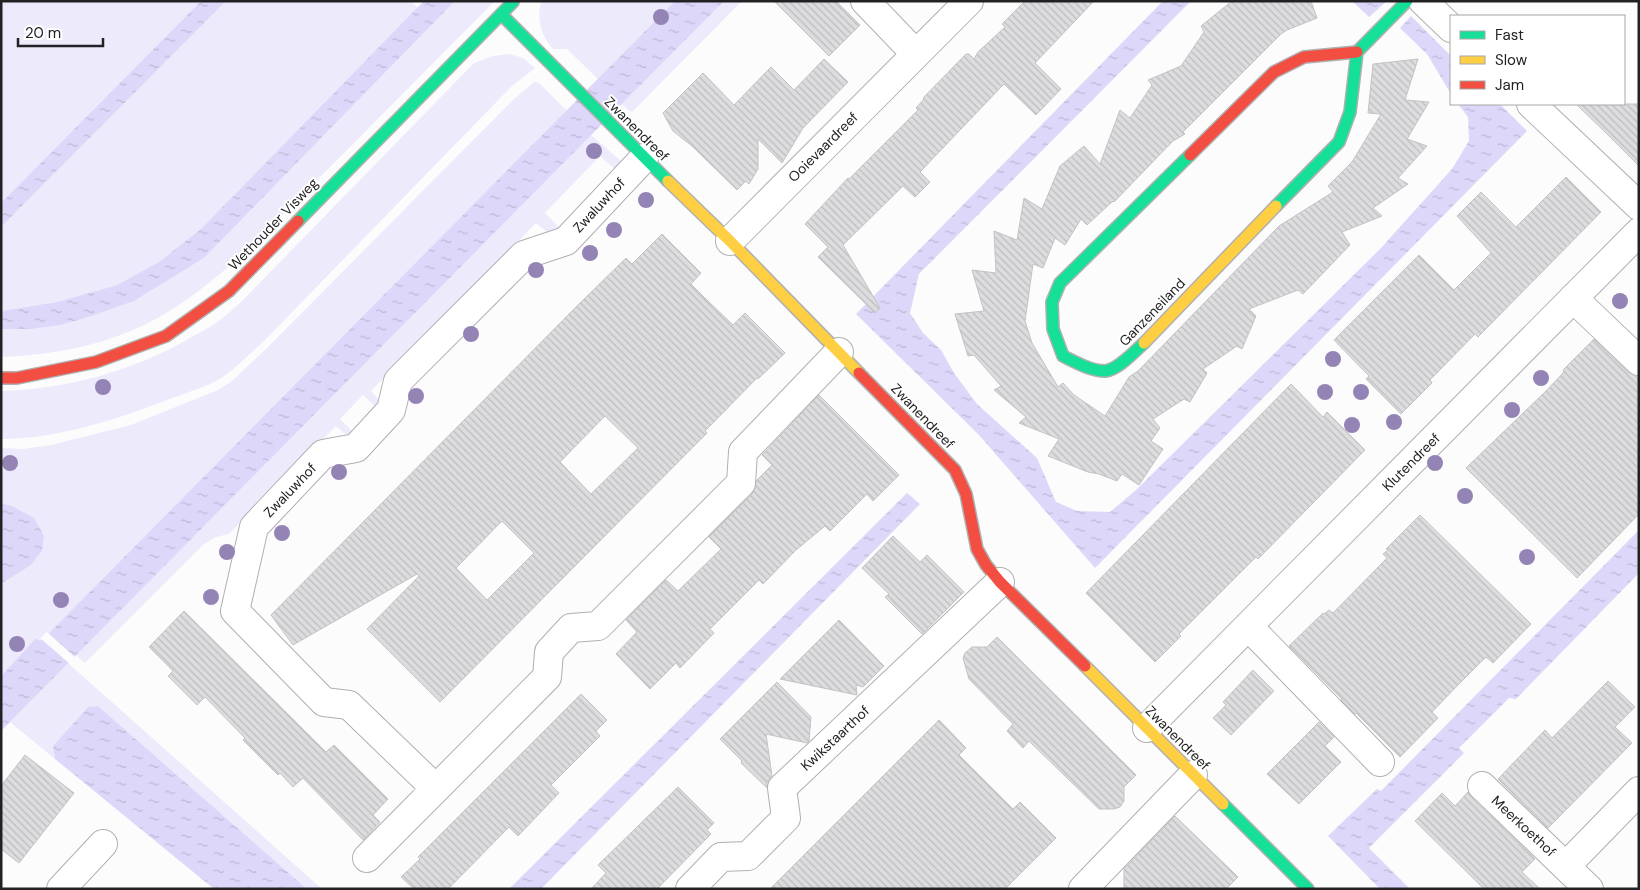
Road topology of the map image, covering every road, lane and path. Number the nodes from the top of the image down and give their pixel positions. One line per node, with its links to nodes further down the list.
1 (514, 1): 6 (street, Wethouder Visweg)
2 (865, 1): 9 (street)
3 (969, 1): 9 (street, Ooievaardreef)
4 (1408, 1): 8 (street)
5 (1423, 1): 7 (street)
6 (501, 14): 11 (street, Zwanendreef); 18 (street, Wethouder Visweg)
7 (1450, 27)
8 (1357, 52): 8 (street, Ganzeneiland)
9 (916, 54): 14 (street, Ooievaardreef)
10 (1532, 105): 12 (street)
11 (644, 158): 14 (street, Zwanendreef); 25 (street, Zwaluwhof)
12 (1639, 206)
13 (1639, 232): 15 (street, Klutendreef)
14 (730, 241): 16 (street, Zwanendreef)
15 (1573, 298): 17 (street); 20 (street, Klutendreef)
16 (840, 352): 19 (street, Zwanendreef); 25 (street)
17 (1639, 361)
18 (1, 378)
19 (1000, 582): 21 (street, Zwanendreef); 31 (street, Kwikstaarthof)
20 (1248, 626): 21 (street, Klutendreef); 22 (street)
21 (1147, 728): 23 (street, Zwanendreef)
22 (1380, 762)
23 (1193, 774): 32 (street); 33 (street, Zwanendreef)
24 (1482, 786): 29 (street, Meerkoethof)
25 (435, 788): 28 (street)
26 (1639, 790): 29 (street, Meerkoethof)
27 (103, 844): 30 (street)
28 (367, 858)
29 (1566, 866): 34 (street, Meerkoethof)
30 (61, 889)
31 (690, 889)
32 (1084, 889)
33 (1308, 889)
34 (1590, 889)

